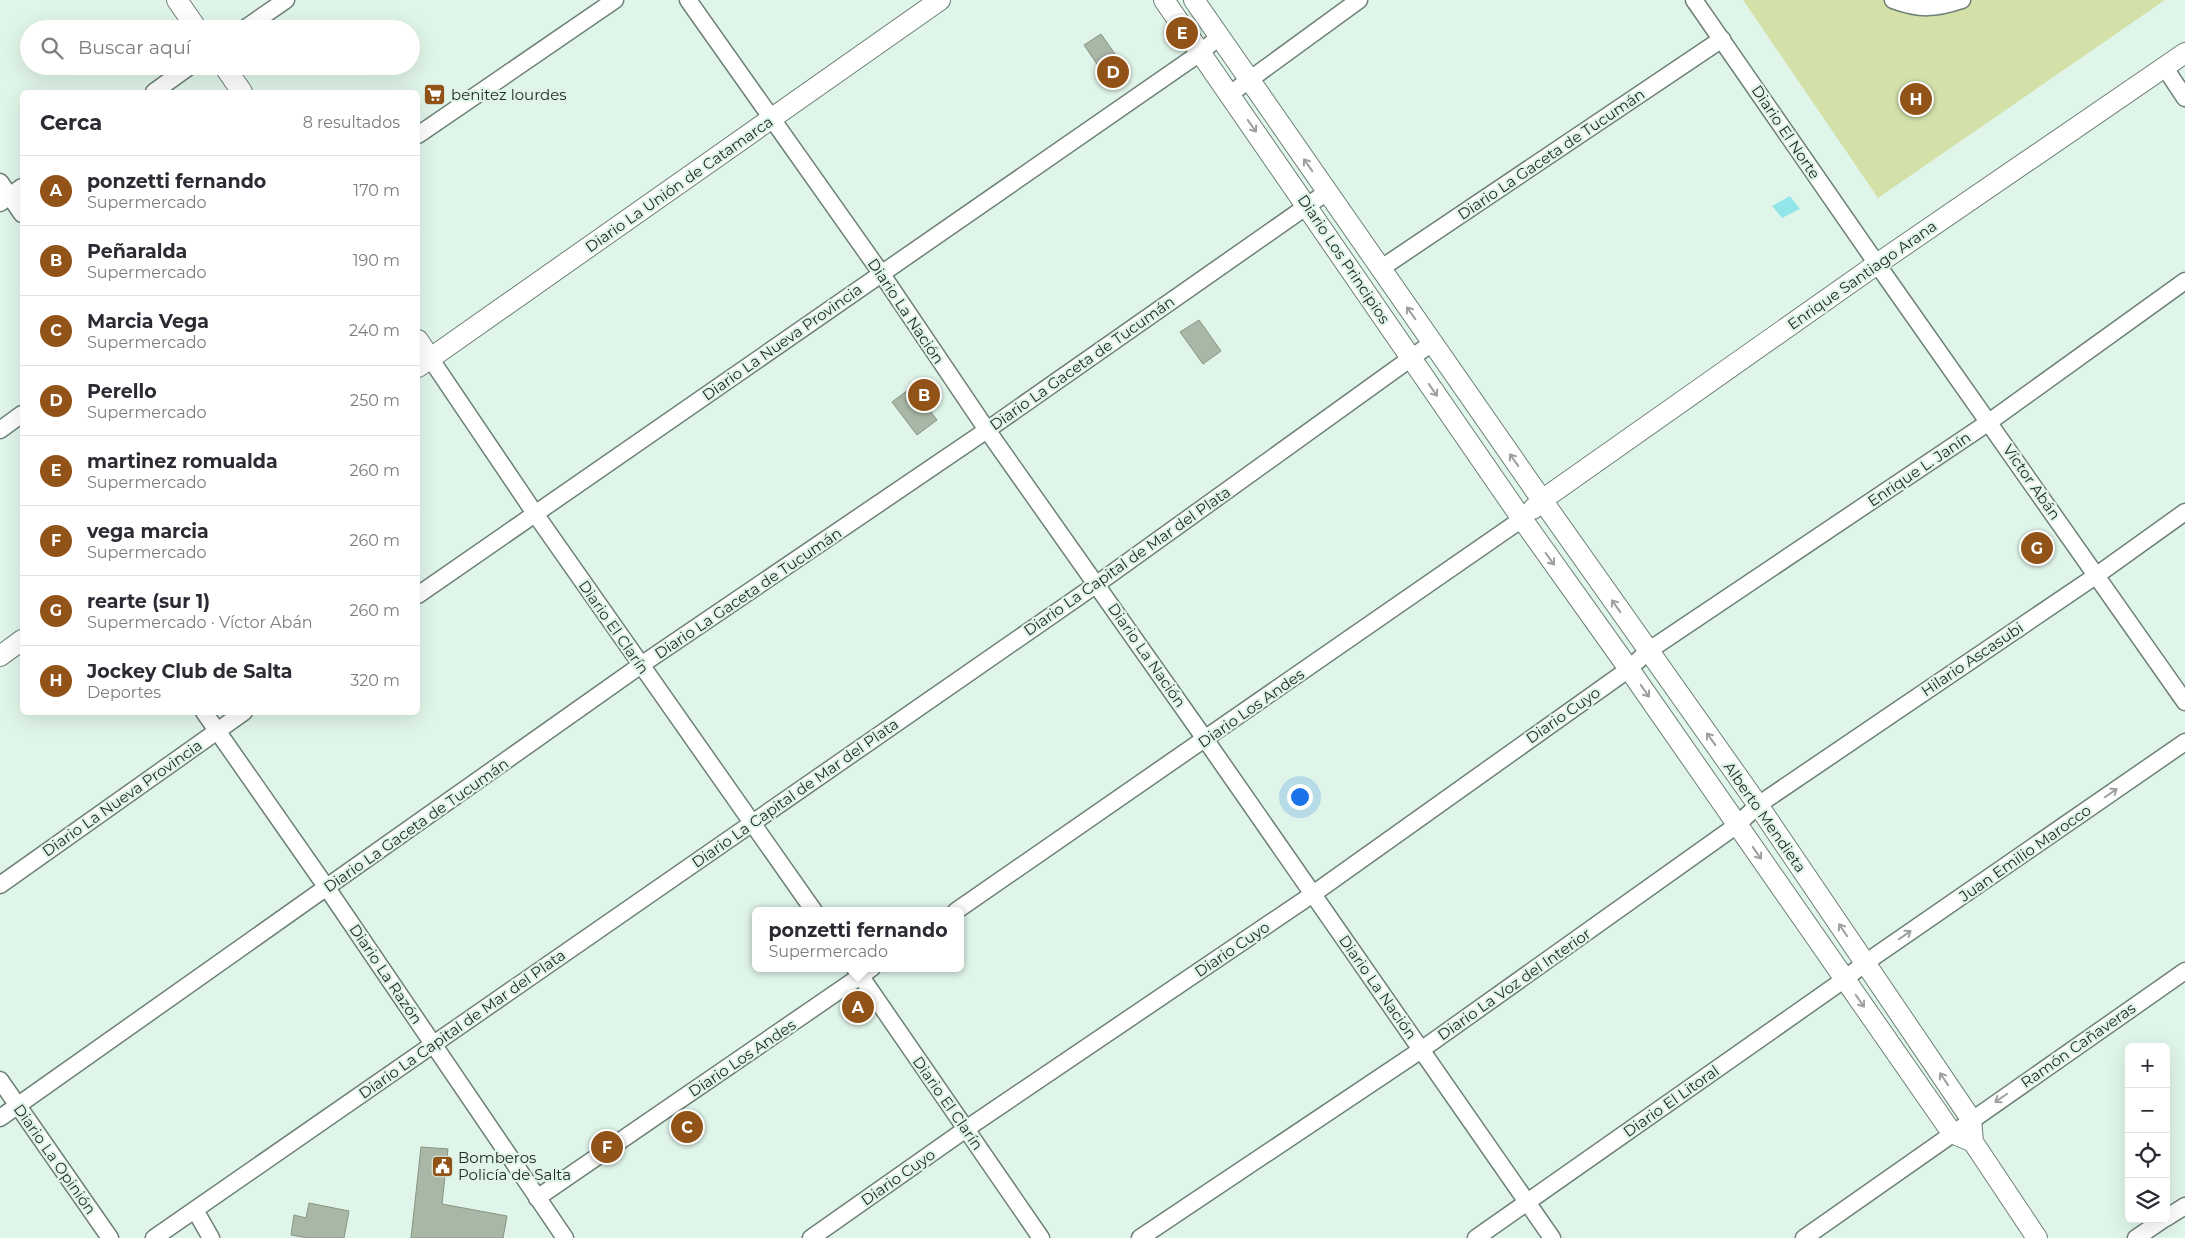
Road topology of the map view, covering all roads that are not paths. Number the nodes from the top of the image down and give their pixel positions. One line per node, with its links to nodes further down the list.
1 (177, 0): 12 (street)
2 (286, 0): 13 (street)
3 (615, 0): 27 (street)
4 (688, 0): 26 (street, Diario La Nación)
5 (940, 0): 26 (street, Diario La Unión de Catamarca)
6 (1164, 0): 16 (street, Diario Los Principios)
7 (1194, 0): 14 (street, Diario Los Principios)
8 (1359, 0): 21 (street)
9 (1694, 0): 15 (street, Diario El Norte)
10 (1893, 0): 11 (street)
11 (1962, 0)
12 (191, 20)
13 (257, 20)
14 (1219, 37): 16 (street, Diario La Nueva Provincia); 21 (street, Diario Los Principios)
15 (1722, 39): 33 (street, Diario El Norte); 34 (street, Diario La Gaceta de Tucumán)
16 (1200, 52): 24 (street, Diario Los Principios); 35 (street, Diario La Nueva Provincia)
17 (2185, 54): 18 (street, Enrique Santiago Arana)
18 (2165, 68): 25 (street); 33 (street, Enrique Santiago Arana)
19 (178, 75): 22 (street)
20 (230, 75): 23 (street)
21 (1248, 79): 24 (street); 29 (street, Diario Los Principios, one-way to 21)
22 (157, 90)
23 (241, 90)
24 (1230, 94): 31 (street, Diario Los Principios, one-way to 31)
25 (2185, 98)
26 (773, 118): 35 (street, Diario La Nación); 40 (street, Diario La Unión de Catamarca)
27 (420, 134)
28 (0, 182): 30 (street)
29 (1326, 192): 31 (street, Diario La Gaceta de Tucumán); 34 (street, Diario Los Principios)
30 (11, 195): 32 (street)
31 (1306, 204): 39 (street, Diario Los Principios); 44 (street, Diario La Gaceta de Tucumán)
32 (20, 211)
33 (1876, 264): 42 (street, Víctor Abán); 45 (street, Enrique Santiago Arana)
34 (1380, 269): 37 (street, Diario Los Principios, one-way to 34)
35 (881, 273): 44 (street, Diario La Nación); 47 (street, Diario La Nueva Provincia)
36 (2185, 280): 42 (street, Enrique L. Janín)
37 (1432, 343): 39 (street, Diario La Capital de Mar del Plata); 45 (street, Diario Los Principios, one-way to 37)
38 (420, 348): 40 (street, Diario El Clarín)
39 (1411, 358): 48 (street, Diario Los Principios, one-way to 48); 50 (street, Diario La Capital de Mar del Plata)
40 (424, 363): 47 (street, Diario El Clarín)
41 (20, 415): 43 (street)
42 (1989, 422): 49 (street, Víctor Abán); 53 (street, Enrique L. Janín)
43 (0, 430)
44 (987, 430): 50 (street, Diario La Nación); 55 (street, Diario La Gaceta de Tucumán)
45 (1542, 500): 48 (street, Diario Los Andes); 53 (street, Alberto Mendieta, one-way to 45)
46 (2185, 512): 49 (street, Hilario Ascasubi)
47 (536, 515): 51 (street, Diario La Nueva Provincia); 55 (street, Diario El Clarín)
48 (1522, 519): 56 (street, Alberto Mendieta, one-way to 56); 61 (street, Diario Los Andes)
49 (2097, 575): 57 (street, Víctor Abán); 63 (street, Hilario Ascasubi)
50 (1097, 584): 61 (street, Diario La Nación); 64 (street, Diario La Capital de Mar del Plata)
51 (420, 594)
52 (20, 641): 54 (street)
53 (1648, 651): 56 (street, Diario Cuyo); 63 (street, Alberto Mendieta, one-way to 53)
54 (0, 656)
55 (641, 665): 64 (street, Diario El Clarín); 67 (street, Diario La Gaceta de Tucumán)
56 (1629, 669): 65 (street, Alberto Mendieta, one-way to 65); 68 (street, Diario Cuyo)
57 (2185, 702)
58 (206, 715): 60 (street, Diario La Razón)
59 (240, 715): 60 (street, Diario La Nueva Provincia)
60 (216, 731): 66 (street, Diario La Nueva Provincia); 67 (street, Diario La Razón)
61 (1205, 739): 68 (street, Diario La Nación); 70 (street, Diario Los Andes)
62 (2185, 742): 71 (street, Juan Emilio Marocco, one-way to 62)
63 (1758, 805): 65 (street, Diario La Voz del Interior); 71 (street, Alberto Mendieta, one-way to 63)
64 (751, 824): 69 (street, Diario El Clarín); 76 (street, Diario La Capital de Mar del Plata)
65 (1738, 825): 75 (street, Alberto Mendieta, one-way to 75); 77 (street, Diario La Voz del Interior)
66 (0, 885)
67 (327, 888): 76 (street, Diario La Razón); 79 (street, Diario La Gaceta de Tucumán)
68 (1313, 894): 77 (street, Diario La Nación); 82 (street, Diario Cuyo)
69 (811, 907)
70 (962, 907)
71 (1865, 963): 75 (street, Diario El Litoral); 81 (street, Alberto Mendieta, one-way to 71)
72 (2185, 970): 81 (street, Ramón Cañaveras, one-way to 81)
73 (862, 972): 85 (street, Diario Los Andes)
74 (864, 972): 82 (street, Diario El Clarín)
75 (1845, 979): 83 (street, Alberto Mendieta, one-way to 83); 86 (street, Diario El Litoral)
76 (433, 1043): 85 (street, Diario La Razón); 88 (street, Diario La Capital de Mar del Plata)
77 (1421, 1050): 86 (street, Diario La Nación); 97 (street, Diario La Voz del Interior)
78 (0, 1080): 79 (street, Diario La Opinión)
79 (18, 1105): 80 (street, Diario La Gaceta de Tucumán); 91 (street, Diario La Opinión)
80 (0, 1118)
81 (1971, 1119): 83 (street, Ramón Cañaveras); 84 (street, Alberto Mendieta)
82 (966, 1129): 95 (street, Diario Cuyo); 96 (street, Diario El Clarín)
83 (1952, 1133): 84 (street); 100 (street, Ramón Cañaveras)
84 (1973, 1142): 101 (street, Alberto Mendieta)
85 (537, 1198): 94 (street, Diario La Razón)
86 (1527, 1202): 98 (street, Diario El Litoral); 99 (street, Diario La Nación)
87 (2185, 1206): 89 (street)
88 (195, 1210): 92 (street, Diario La Capital de Mar del Plata); 93 (street)
89 (2170, 1216)
90 (2159, 1223): 102 (street)
91 (110, 1238)
92 (154, 1238)
93 (211, 1238)
94 (565, 1238)
95 (811, 1238)
96 (1042, 1238)
97 (1140, 1238)
98 (1476, 1238)
99 (1552, 1238)
100 (1804, 1238)
101 (2037, 1238)
102 (2136, 1238)

